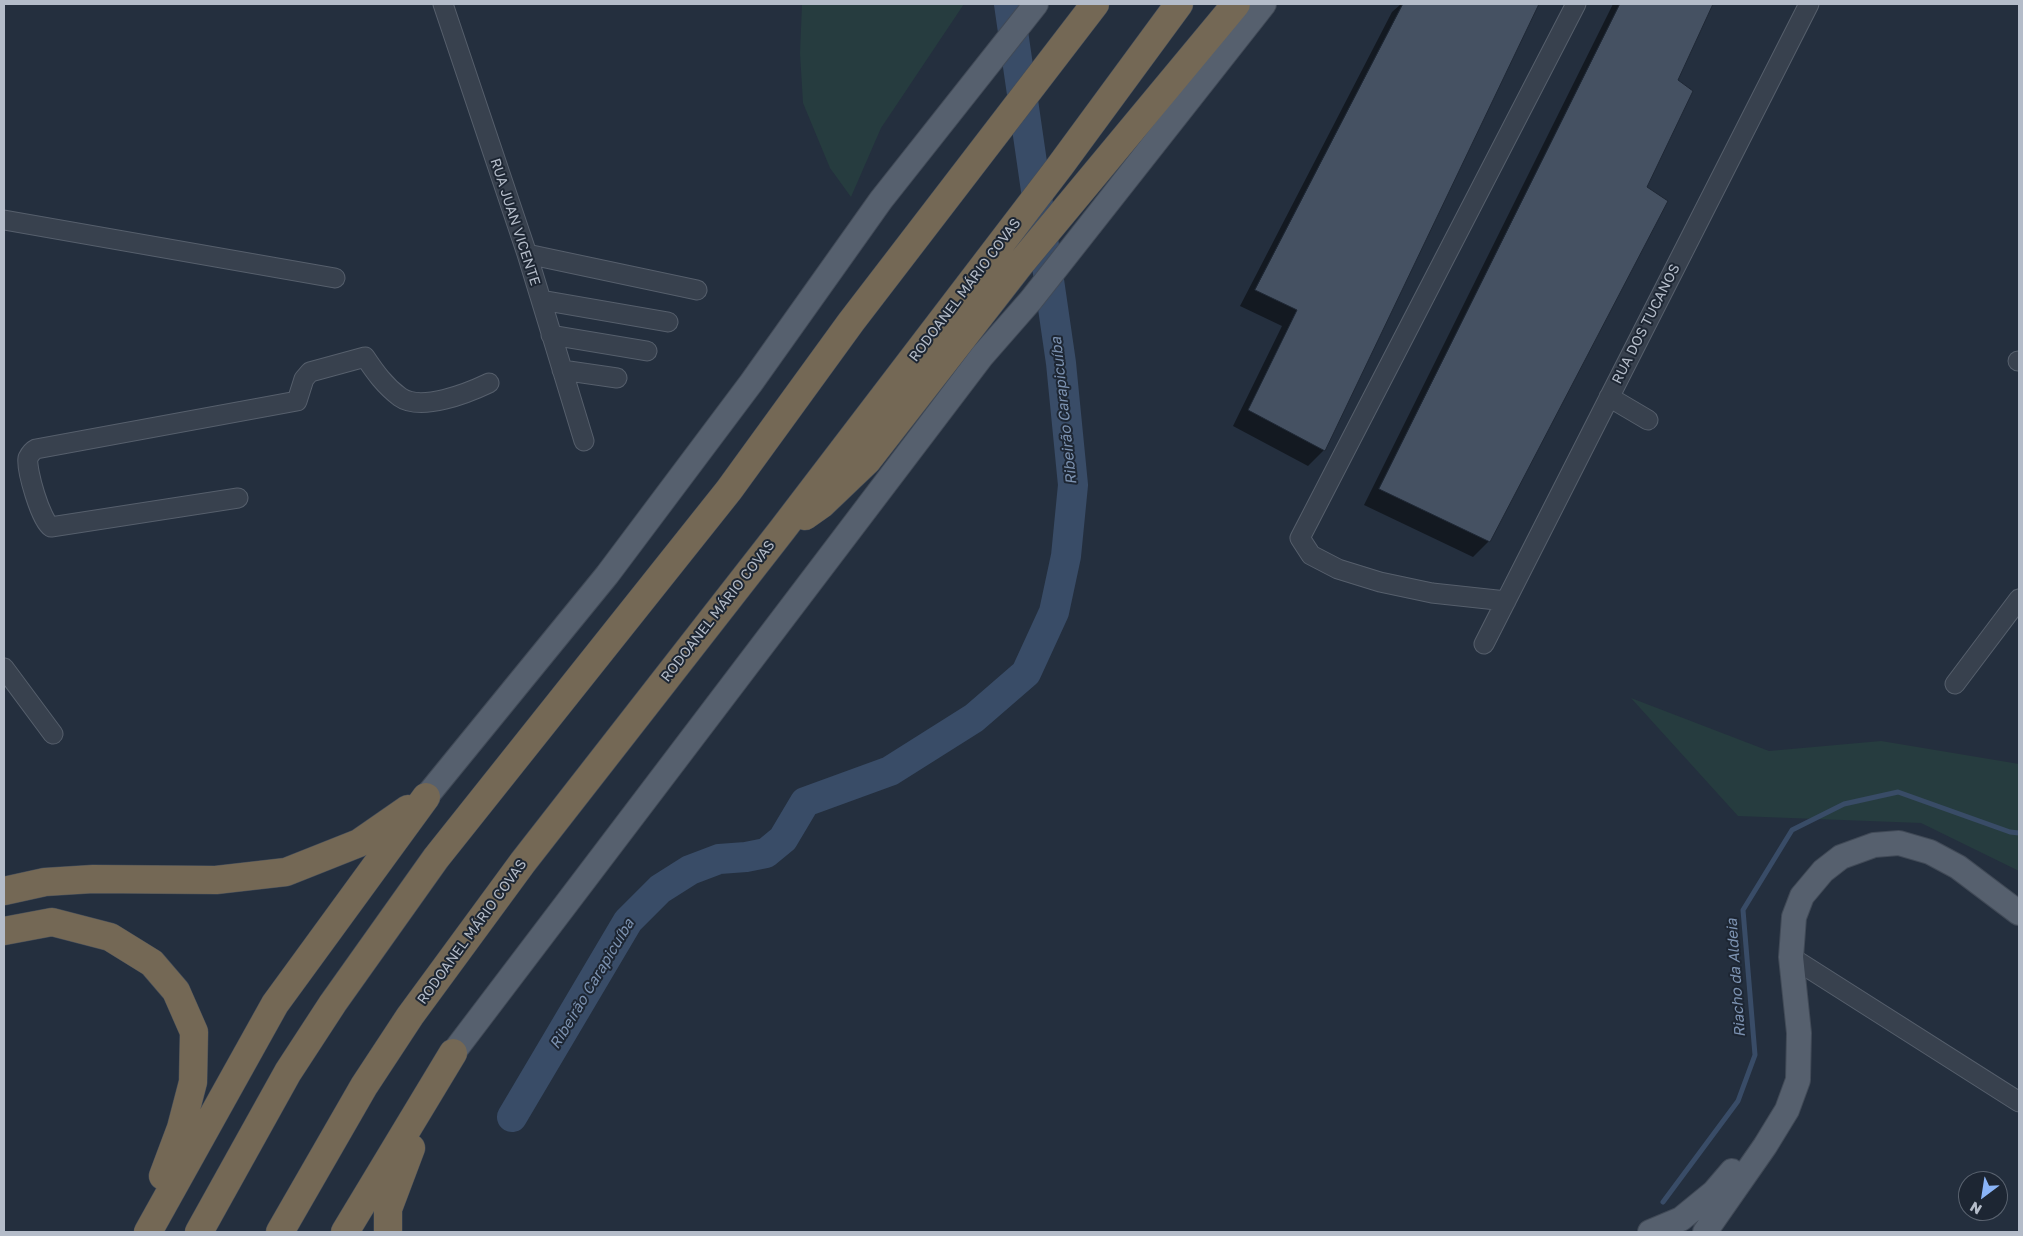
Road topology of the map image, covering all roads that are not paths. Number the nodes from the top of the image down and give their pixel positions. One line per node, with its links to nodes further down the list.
1 (442, 4): 10 (street, RUA JUAN VICENTE)
2 (1094, 4): 43 (highway)
3 (1179, 4): 24 (highway, RODOANEL MÁRIO COVAS)
4 (1236, 4): 24 (highway)
5 (1264, 4): 38 (main road)
6 (1576, 4): 26 (street)
7 (1809, 4): 20 (street, RUA DOS TUCANOS)
8 (1031, 11): 31 (main road)
9 (4, 220): 11 (street)
10 (527, 254): 12 (street); 13 (street, RUA JUAN VICENTE)
11 (335, 278)
12 (697, 290)
13 (541, 300): 14 (street); 15 (street, RUA JUAN VICENTE)
14 (668, 322)
15 (551, 335): 16 (street); 17 (street, RUA JUAN VICENTE)
16 (647, 351)
17 (562, 370): 18 (street); 22 (street, RUA JUAN VICENTE)
18 (617, 378)
19 (489, 384): 23 (street)
20 (1609, 397): 21 (street); 26 (street, RUA DOS TUCANOS)
21 (1648, 420)
22 (584, 441)
23 (238, 498)
24 (782, 530): 44 (highway, RODOANEL MÁRIO COVAS)
25 (2019, 599): 29 (street)
26 (1506, 601): 27 (street, RUA DOS TUCANOS)
27 (1484, 644)
28 (4, 668): 30 (street)
29 (1955, 684)
30 (53, 734)
31 (426, 797): 33 (highway); 42 (highway)
32 (1987, 888): 34 (main road); 35 (main road); 37 (main road)
33 (4, 891)
34 (2019, 902)
35 (2019, 913)
36 (4, 931): 41 (highway)
37 (1791, 958): 39 (street); 40 (main road)
38 (453, 1053): 45 (highway); 46 (highway)
39 (2019, 1102)
40 (1787, 1110): 47 (main road); 48 (main road)
41 (141, 1232)
42 (148, 1232)
43 (199, 1232)
44 (280, 1232)
45 (345, 1232)
46 (388, 1232)
47 (1650, 1232)
48 (1705, 1232)

